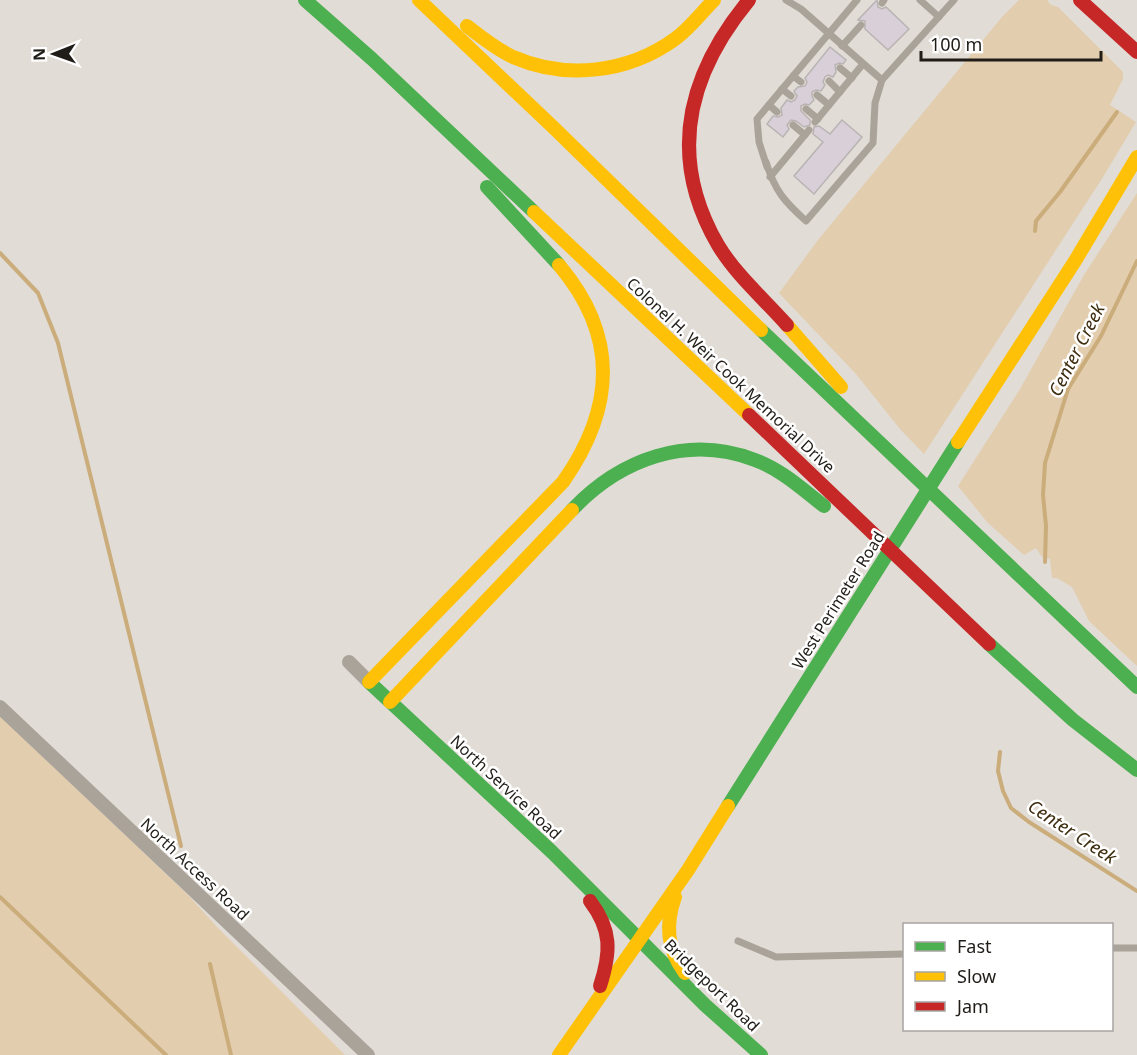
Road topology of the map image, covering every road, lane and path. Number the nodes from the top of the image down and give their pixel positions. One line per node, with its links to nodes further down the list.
1 (305, 0): 24 (main road, Colonel H. Weir Cook Memorial Drive)
2 (419, 0): 42 (main road)
3 (438, 0): 4 (main road)
4 (714, 0)
5 (786, 0): 14 (lane)
6 (857, 0): 14 (lane)
7 (920, 0): 12 (lane)
8 (954, 0): 12 (lane)
9 (1080, 0): 11 (main road)
10 (753, 1): 42 (main road)
11 (1095, 14): 17 (main road); 21 (main road)
12 (939, 17): 27 (lane)
13 (861, 25): 15 (lane)
14 (828, 34): 15 (lane); 16 (lane)
15 (842, 46): 20 (lane)
16 (815, 48): 18 (lane); 19 (lane)
17 (1137, 52)
18 (824, 55)
19 (804, 62): 22 (lane); 25 (lane)
20 (863, 64): 26 (lane); 27 (lane)
21 (1137, 65)
22 (813, 68)
23 (840, 68): 26 (lane)
24 (391, 76): 44 (main road, Colonel H. Weir Cook Memorial Drive); 47 (main road)
25 (793, 76): 29 (lane); 30 (lane)
26 (852, 78): 31 (lane)
27 (882, 80): 41 (lane)
28 (829, 81): 31 (lane)
29 (801, 82)
30 (782, 89): 32 (lane); 34 (lane)
31 (840, 92): 35 (lane)
32 (790, 96)
33 (817, 96): 35 (lane)
34 (769, 105): 37 (lane); 41 (lane)
35 (829, 105): 36 (lane)
36 (806, 109)
37 (777, 111)
38 (793, 124): 41 (lane)
39 (1137, 157): 53 (main road, West Perimeter Road)
40 (766, 162): 41 (lane)
41 (771, 177)
42 (901, 463): 43 (main road)
43 (1075, 628): 46 (main road); 48 (main road)
44 (999, 655): 49 (main road); 51 (main road, Colonel H. Weir Cook Memorial Drive)
45 (349, 662): 47 (street, North Service Road)
46 (1137, 678)
47 (369, 682): 49 (main road, North Service Road)
48 (1137, 687)
49 (390, 702): 52 (main road, North Service Road)
50 (0, 707): 61 (street, North Access Road)
51 (1137, 771)
52 (552, 852): 54 (main road, North Service Road); 59 (main road)
53 (688, 870): 54 (main road, West Perimeter Road); 60 (main road)
54 (640, 938): 59 (main road, West Perimeter Road); 60 (main road, Bridgeport Road)
55 (738, 941): 58 (lane)
56 (1113, 948): 57 (lane)
57 (1137, 948)
58 (903, 954)
59 (594, 1003): 62 (main road, West Perimeter Road)
60 (759, 1053)
61 (368, 1055)
62 (559, 1055)

